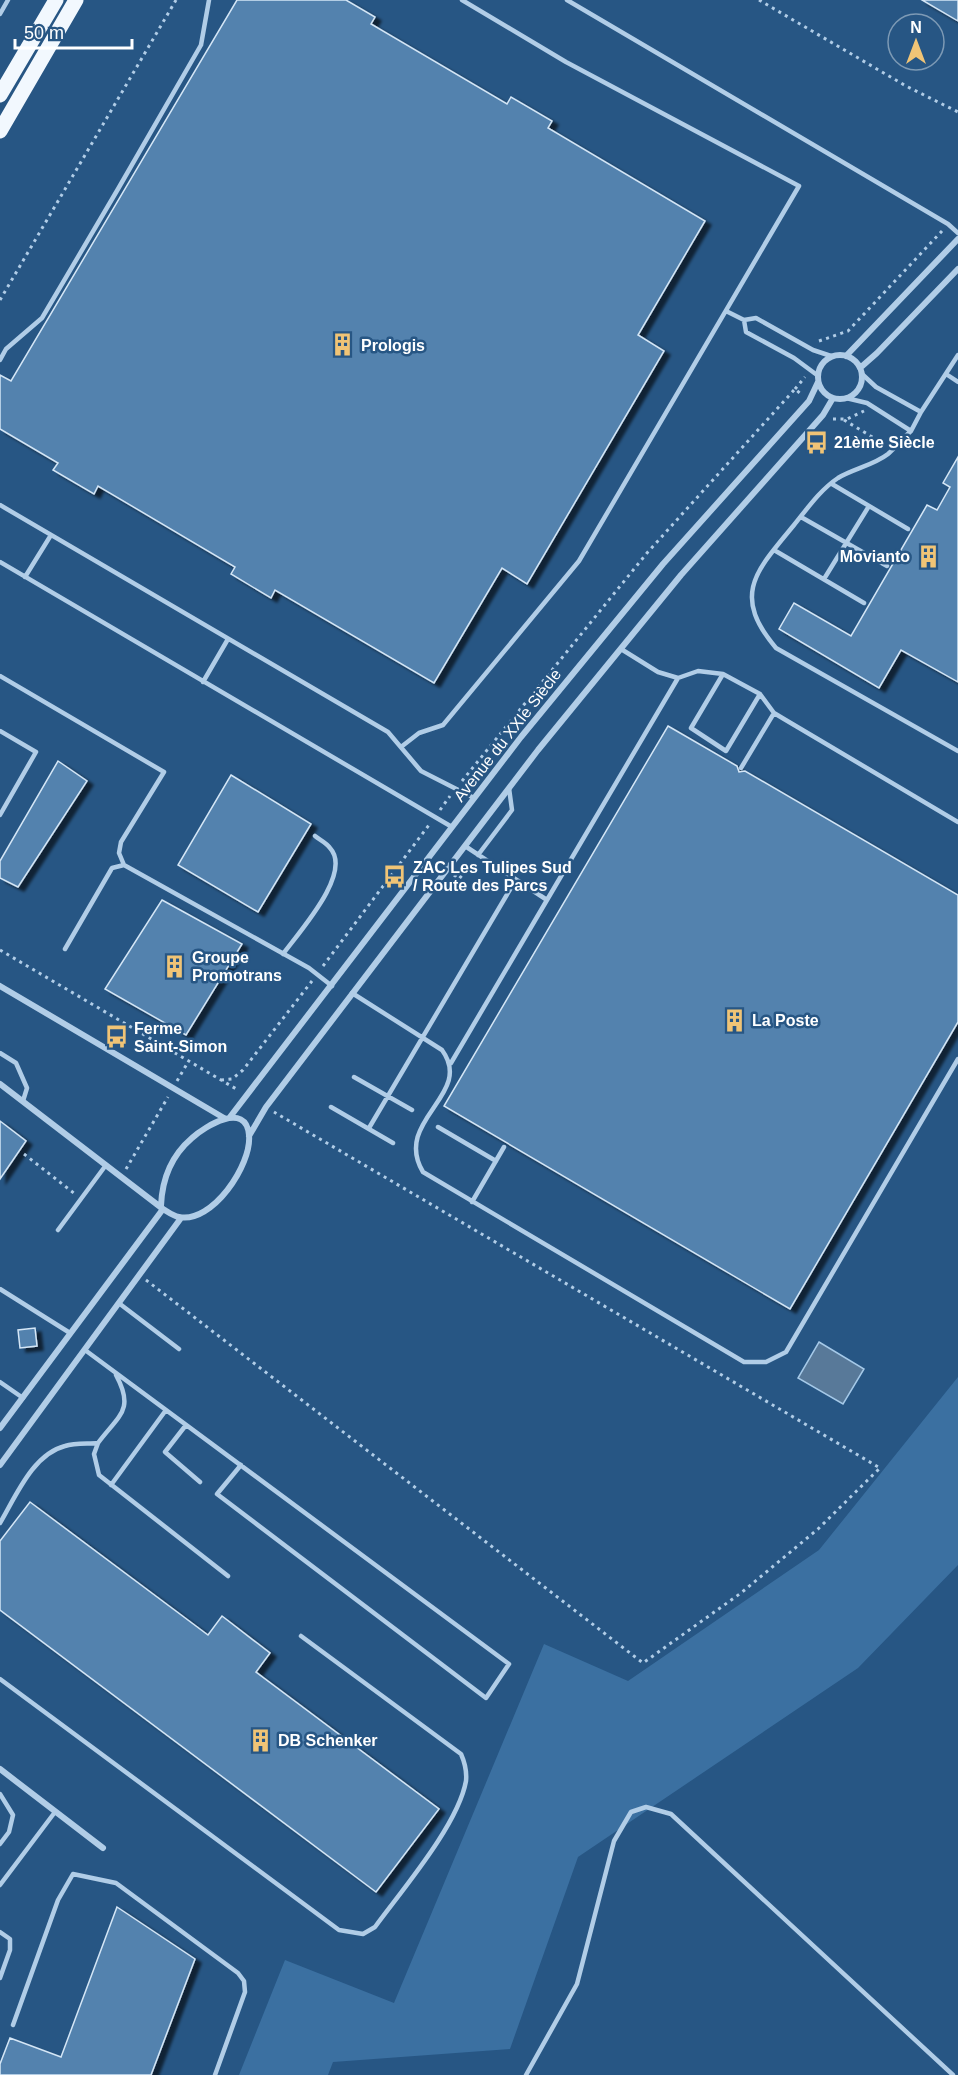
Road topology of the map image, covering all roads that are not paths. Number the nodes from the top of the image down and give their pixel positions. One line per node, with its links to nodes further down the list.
1 (8, 0): 7 (lane)
2 (56, 0): 8 (main road)
3 (76, 0): 9 (main road)
4 (209, 0): 18 (lane)
5 (462, 0): 13 (lane)
6 (567, 0): 10 (lane)
7 (0, 14)
8 (0, 95)
9 (0, 131)
10 (958, 233)
11 (958, 239): 17 (street)
12 (958, 269): 19 (street)
13 (726, 311): 14 (lane); 49 (lane)
14 (744, 320): 16 (lane); 21 (lane)
15 (958, 355): 20 (lane)
16 (831, 356): 17 (street); 21 (street)
17 (846, 356): 19 (street)
18 (0, 360)
19 (861, 371): 24 (street); 25 (lane)
20 (946, 374): 22 (lane); 25 (lane)
21 (816, 375): 23 (street); 53 (street, Avenue du XXIe Siècle)
22 (958, 382)
23 (833, 398): 24 (street); 41 (street, Avenue du XXIe Siècle)
24 (846, 398): 26 (lane)
25 (921, 412): 26 (lane)
26 (910, 430): 27 (lane)
27 (832, 484): 29 (lane); 30 (lane)
28 (0, 505): 32 (lane)
29 (869, 506): 31 (lane); 33 (lane)
30 (801, 517): 33 (lane); 34 (lane)
31 (908, 529)
32 (51, 534): 37 (lane); 40 (lane)
33 (847, 543): 36 (lane); 38 (lane)
34 (774, 550): 38 (lane); 50 (lane)
35 (0, 562): 37 (lane)
36 (887, 566)
37 (25, 577): 45 (lane)
38 (824, 579): 39 (lane)
39 (864, 603)
40 (228, 639): 45 (lane); 49 (lane)
41 (621, 649): 44 (lane); 52 (street, Avenue du XXIe Siècle)
42 (723, 674): 44 (lane); 46 (lane); 46 (lane)
43 (0, 676): 60 (lane)
44 (678, 678): 62 (lane)
45 (203, 682): 56 (lane)
46 (760, 694): 47 (lane)
47 (774, 713): 51 (lane); 55 (lane)
48 (0, 731): 54 (lane)
49 (401, 747): 53 (lane)
50 (958, 751)
51 (741, 768)
52 (509, 788): 58 (street, Avenue du XXIe Siècle); 59 (lane)
53 (474, 798): 56 (street, Avenue du XXIe Siècle)
54 (0, 814)
55 (958, 822)
56 (452, 827): 66 (street, Avenue du XXIe Siècle)
57 (315, 836): 64 (lane)
58 (465, 846): 59 (lane); 67 (street, Avenue du XXIe Siècle)
59 (478, 855): 61 (lane)
60 (124, 865): 63 (lane); 64 (lane)
61 (515, 881): 62 (lane); 68 (lane)
62 (547, 900): 71 (lane)
63 (65, 949)
64 (283, 954): 66 (lane)
65 (0, 986): 78 (street)
66 (332, 986): 78 (street, Avenue du XXIe Siècle)
67 (352, 993): 68 (lane); 81 (street, Avenue du XXIe Siècle)
68 (423, 1038): 71 (lane); 74 (lane)
69 (0, 1053): 75 (lane)
70 (958, 1059): 86 (lane)
71 (451, 1063): 86 (lane)
72 (354, 1077): 74 (lane)
73 (0, 1084): 75 (street)
74 (387, 1096): 77 (lane); 80 (lane)
75 (23, 1101): 85 (street)
76 (331, 1107): 80 (lane)
77 (412, 1110)
78 (227, 1117): 81 (street); 87 (street)
79 (438, 1127): 84 (lane)
80 (369, 1128): 82 (lane)
81 (249, 1136): 88 (street, Avenue du XXIe Siècle)
82 (393, 1143)
83 (504, 1147): 84 (lane)
84 (496, 1161): 86 (lane)
85 (107, 1164): 87 (street); 89 (lane)
86 (472, 1202)
87 (162, 1207): 88 (street); 92 (street)
88 (181, 1218): 91 (street)
89 (58, 1230)
90 (0, 1289): 92 (lane)
91 (120, 1304): 93 (lane); 94 (street)
92 (70, 1333): 97 (street)
93 (179, 1349)
94 (85, 1350): 95 (lane); 102 (street)
95 (115, 1372): 98 (lane); 101 (lane)
96 (0, 1382): 97 (lane)
97 (23, 1398): 100 (street)
98 (166, 1410): 99 (lane); 105 (lane)
99 (186, 1425): 103 (lane); 104 (lane)
100 (0, 1428)
101 (98, 1443): 105 (lane); 106 (lane)
102 (0, 1465)
103 (241, 1465): 103 (lane)
104 (200, 1482)
105 (111, 1485): 107 (lane)
106 (0, 1522)
107 (228, 1576)
108 (301, 1636): 109 (lane)
109 (0, 1679)
110 (0, 1769): 112 (street)
111 (0, 1794): 113 (lane)
112 (55, 1812): 114 (street); 115 (lane)
113 (0, 1844)
114 (103, 1848)
115 (0, 1885)
116 (0, 1932): 117 (lane)
117 (0, 1978)
118 (13, 2025): 119 (lane)
119 (215, 2075)
120 (526, 2075): 121 (lane)
121 (953, 2075)

